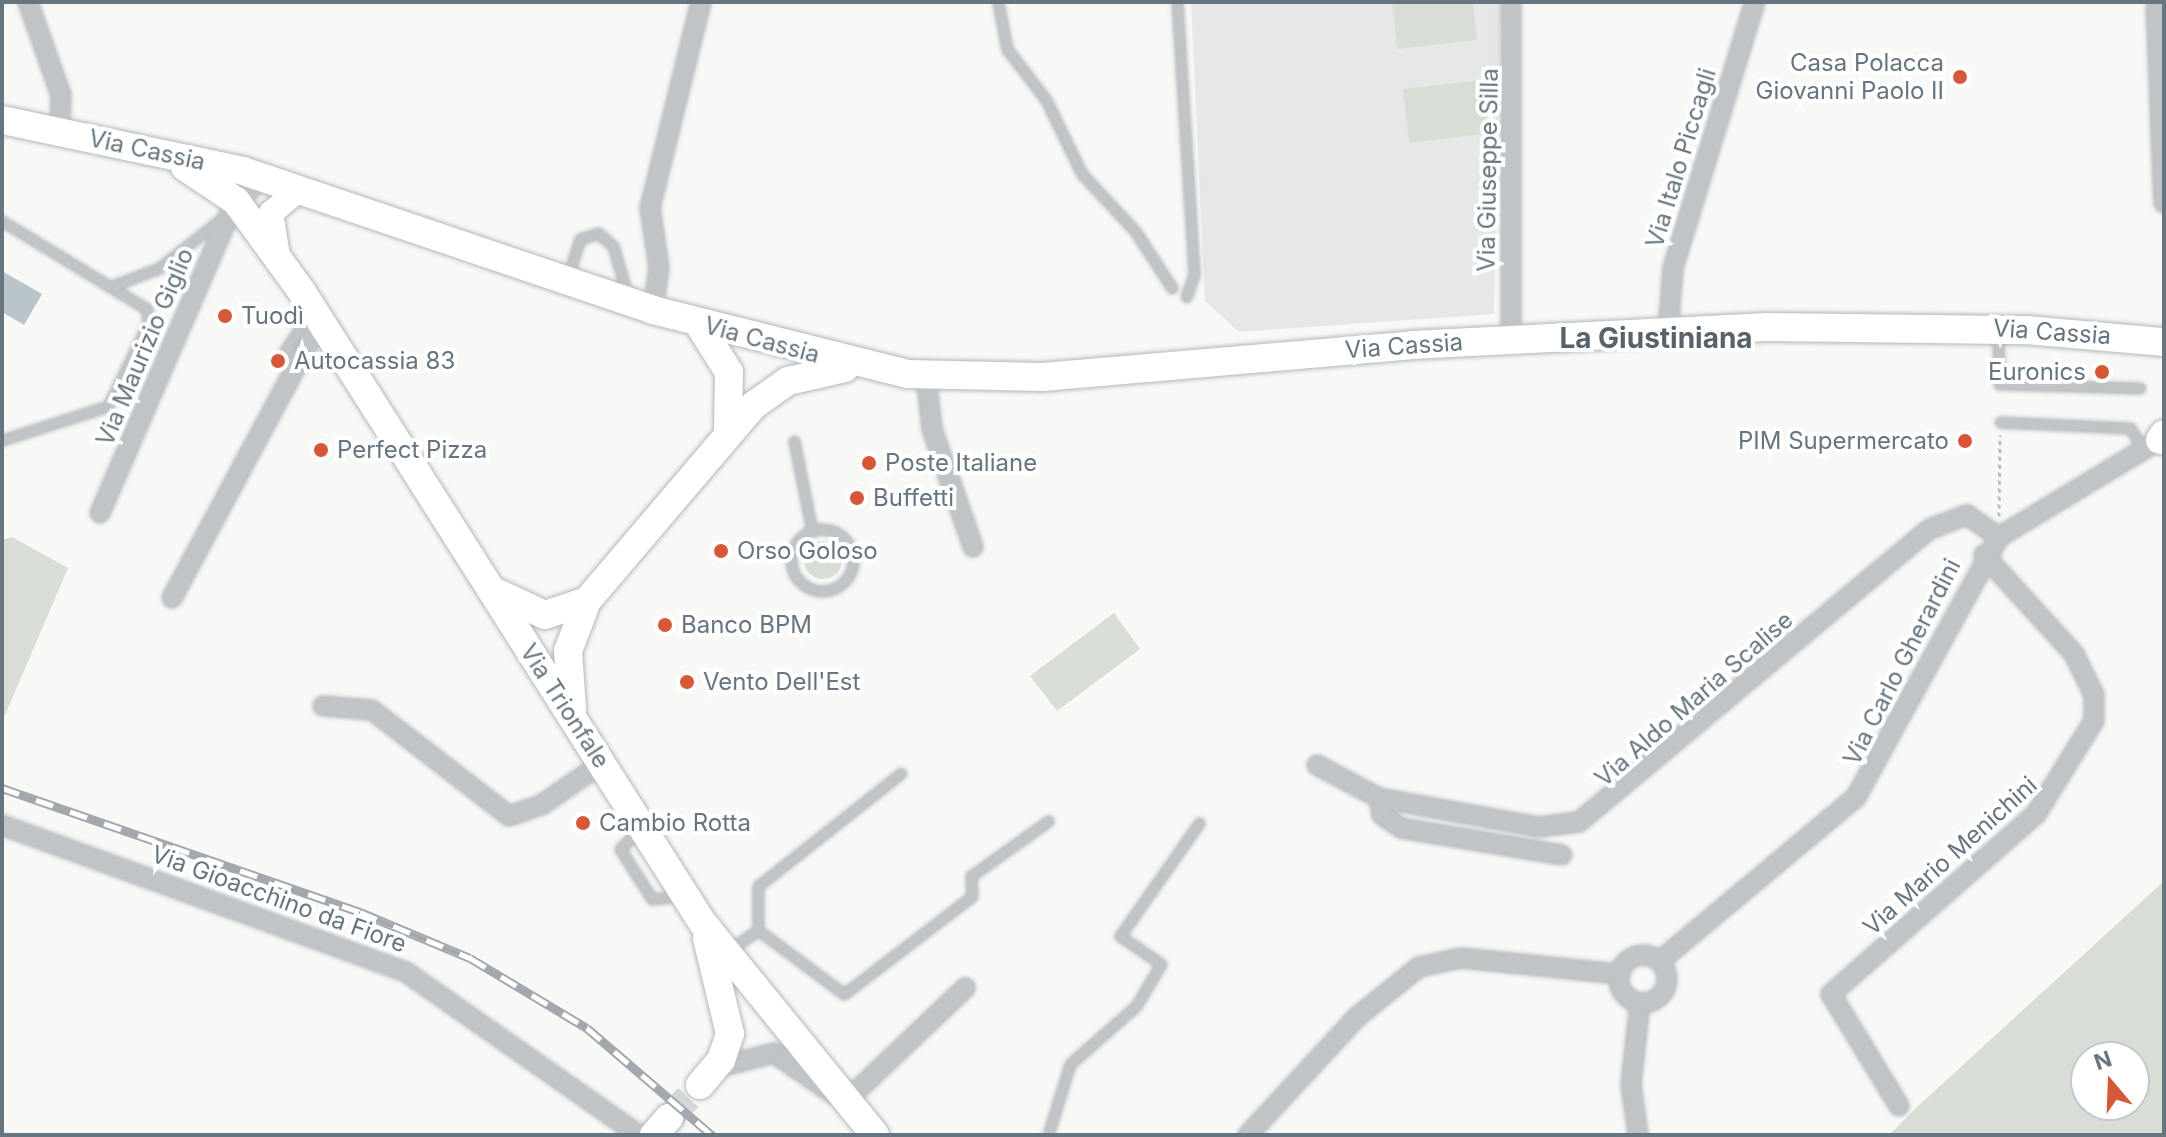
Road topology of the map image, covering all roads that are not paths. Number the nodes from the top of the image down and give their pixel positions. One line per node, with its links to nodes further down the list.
1 (28, 2): 9 (street)
2 (701, 2): 21 (street)
3 (998, 2): 19 (lane)
4 (1177, 2): 20 (lane)
5 (1511, 2): 26 (street, Via Giuseppe Silla)
6 (1755, 2): 25 (street, Via Italo Piccagli)
7 (2156, 7): 13 (street)
8 (2, 120): 9 (main road, Via Cassia)
9 (60, 132): 10 (main road, Via Cassia)
10 (159, 154): 11 (main road, Via Cassia); 14 (main road, Via Trionfale)
11 (262, 177): 12 (main road, Via Cassia); 14 (street)
12 (298, 190): 16 (street, Via Trionfale); 17 (main road, Via Cassia)
13 (2164, 203)
14 (232, 207): 16 (main road, Via Trionfale); 18 (lane); 37 (street, Via Maurizio Giglio)
15 (2, 221): 18 (lane)
16 (278, 258): 22 (main road, Via Trionfale)
17 (567, 279): 21 (main road, Via Cassia); 21 (lane)
18 (112, 286): 34 (lane)
19 (1172, 288)
20 (1186, 297)
21 (641, 306): 23 (main road, Via Cassia)
22 (317, 314): 28 (lane); 42 (main road, Via Trionfale); 43 (street)
23 (698, 323): 29 (main road, Via Cassia); 33 (main road)
24 (1998, 329): 25 (main road, Via Cassia); 27 (main road, Via Cassia); 31 (lane)
25 (1668, 331): 26 (main road, Via Cassia)
26 (1511, 339): 30 (main road, Via Cassia)
27 (2159, 348)
28 (283, 354)
29 (860, 367): 30 (main road, Via Cassia); 33 (main road)
30 (926, 376): 40 (street)
31 (2140, 388)
32 (2000, 422): 35 (lane)
33 (728, 432): 44 (main road)
34 (2, 440)
35 (2158, 440): 39 (street, Via Carlo Gherardini)
36 (794, 441): 38 (lane)
37 (100, 513)
38 (812, 531): 38 (lane)
39 (1999, 537): 41 (street, Via Carlo Gherardini); 50 (street, Via Aldo Maria Scalise)
40 (973, 547)
41 (1984, 555): 58 (street, Via Carlo Gherardini); 64 (street, Via Mario Menichini)
42 (493, 591): 44 (main road); 46 (main road, Via Trionfale)
43 (172, 598)
44 (587, 601): 46 (main road)
45 (323, 706): 47 (street)
46 (574, 718): 47 (main road, Via Trionfale)
47 (602, 763): 55 (main road, Via Trionfale)
48 (1317, 765): 50 (street, Via Aldo Maria Scalise)
49 (901, 773): 56 (lane)
50 (1379, 798): 54 (street, Via Aldo Maria Scalise)
51 (1048, 821): 56 (lane)
52 (1199, 823): 67 (lane)
53 (2, 825): 65 (street, Via Gioacchino da Fiore)
54 (1562, 855)
55 (702, 922): 57 (main road, Via Trionfale); 62 (main road)
56 (758, 930): 57 (lane)
57 (725, 953): 63 (main road, Via Trionfale)
58 (1660, 961): 59 (street); 61 (street)
59 (1619, 974): 61 (street); 68 (street)
60 (965, 988): 63 (street)
61 (1640, 1003): 69 (street)
62 (708, 1076): 63 (street)
63 (845, 1102): 66 (main road, Via Trionfale)
64 (1899, 1106)
65 (639, 1135)
66 (875, 1135)
67 (1048, 1135)
68 (1248, 1135)
69 (1638, 1135)

